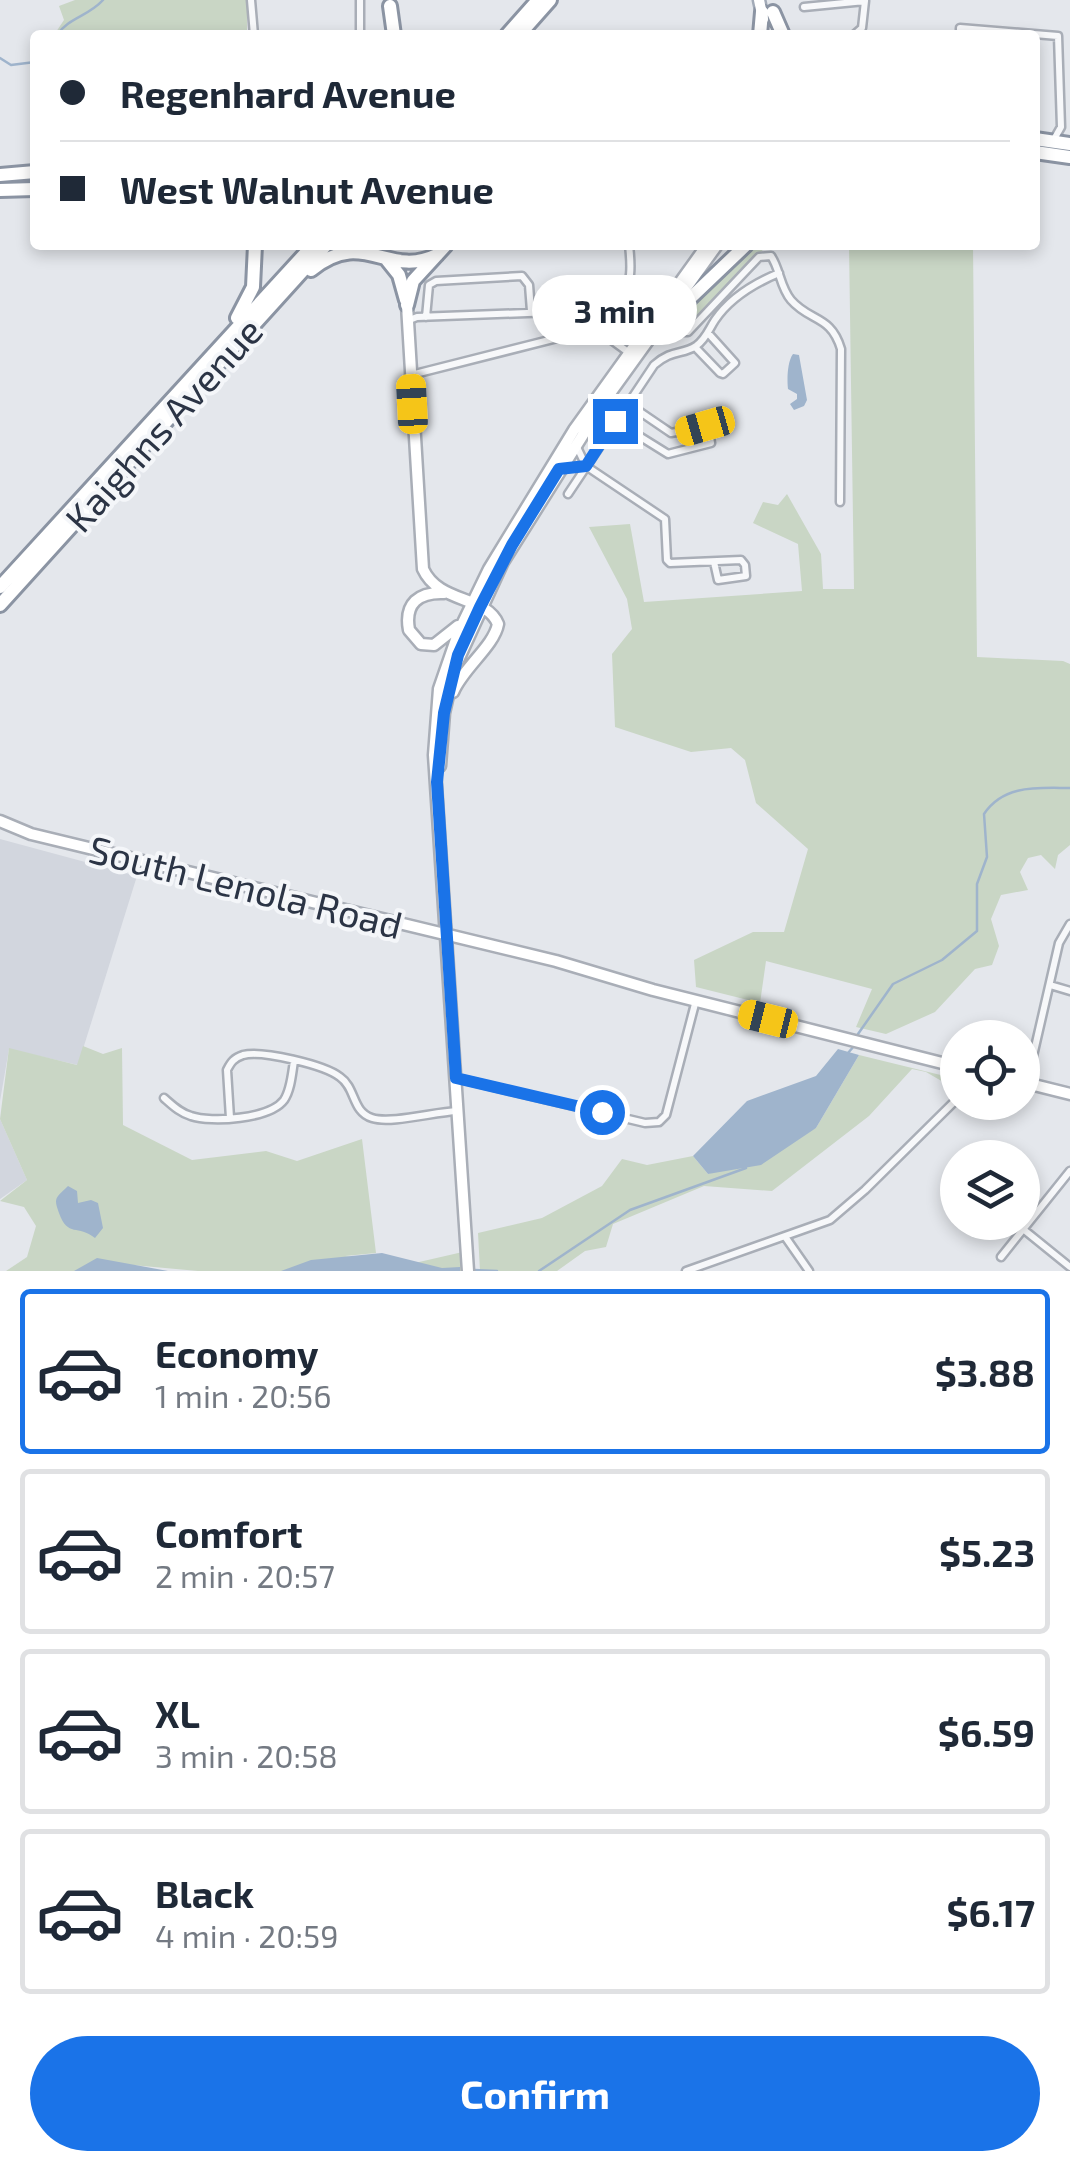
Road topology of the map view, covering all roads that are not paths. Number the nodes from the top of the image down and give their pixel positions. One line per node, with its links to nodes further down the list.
1 (251, 0): 9 (street)
2 (360, 0): 10 (street)
3 (538, 0): 12 (highway)
4 (550, 0): 13 (highway)
5 (865, 1): 8 (street); 15 (street)
6 (389, 3): 11 (highway)
7 (766, 6): 14 (highway)
8 (804, 7)
9 (254, 30)
10 (360, 30)
11 (391, 30)
12 (511, 30)
13 (523, 30)
14 (778, 30)
15 (860, 30)
16 (960, 30): 17 (street)
17 (984, 30)
18 (1040, 35): 19 (street)
19 (1053, 141): 20 (highway); 21 (highway)
20 (1070, 144)
21 (1040, 146)
22 (1040, 149): 24 (highway)
23 (1040, 150): 25 (highway)
24 (1070, 156)
25 (1070, 167)
26 (30, 172): 27 (highway)
27 (0, 175)
28 (30, 189): 29 (highway)
29 (0, 190)
30 (255, 250): 49 (highway)
31 (309, 250): 49 (highway, Kaighns Avenue)
32 (321, 250): 41 (highway, Kaighns Avenue)
33 (437, 250): 39 (highway)
34 (438, 250): 42 (highway)
35 (630, 250): 47 (street)
36 (703, 250): 52 (main road)
37 (714, 250): 46 (main road)
38 (741, 250): 46 (highway)
39 (385, 252): 41 (highway); 42 (highway)
40 (779, 273): 46 (street); 48 (street); 60 (street)
41 (282, 293): 64 (highway, Kaighns Avenue)
42 (407, 305): 45 (main road)
43 (531, 311): 44 (street); 44 (street); 50 (street)
44 (426, 317): 45 (street)
45 (408, 320): 53 (main road)
46 (662, 320): 56 (main road)
47 (602, 332): 50 (street); 52 (street)
48 (708, 333): 51 (street); 51 (street)
49 (230, 334): 62 (highway, Kaighns Avenue)
50 (560, 336): 53 (street)
51 (694, 347): 54 (street)
52 (628, 352): 65 (main road)
53 (410, 375): 63 (main road)
54 (627, 403): 55 (street); 55 (street)
55 (615, 421): 57 (street)
56 (576, 444): 57 (street); 58 (main road)
57 (586, 466): 58 (street); 59 (street); 61 (street)
58 (559, 469): 65 (main road)
59 (568, 494)
60 (840, 502)
61 (714, 562): 61 (street)
62 (0, 587)
63 (446, 593): 65 (main road); 66 (main road)
64 (0, 605)
65 (475, 605): 66 (main road); 67 (main road); 67 (main road)
66 (465, 617): 68 (main road)
67 (444, 711): 68 (main road)
68 (437, 782): 71 (main road)
69 (0, 820): 71 (main road, South Lenola Road)
70 (1070, 924): 72 (street)
71 (447, 936): 74 (main road, South Lenola Road); 78 (main road)
72 (1050, 985): 73 (street); 75 (street)
73 (1070, 991)
74 (696, 1000): 77 (main road, South Lenola Road); 78 (street)
75 (1040, 1024)
76 (294, 1061): 82 (street); 84 (street); 84 (street)
77 (940, 1061)
78 (456, 1078): 82 (main road)
79 (1040, 1087): 80 (main road)
80 (1070, 1094)
81 (164, 1098): 84 (street)
82 (458, 1111): 92 (main road)
83 (940, 1116): 87 (street)
84 (230, 1118)
85 (1070, 1171): 86 (street)
86 (1040, 1209)
87 (786, 1238): 93 (street); 94 (street)
88 (1015, 1240): 90 (street)
89 (1036, 1240): 91 (street)
90 (1001, 1256)
91 (1070, 1267)
92 (468, 1271)
93 (686, 1271)
94 (809, 1271)

